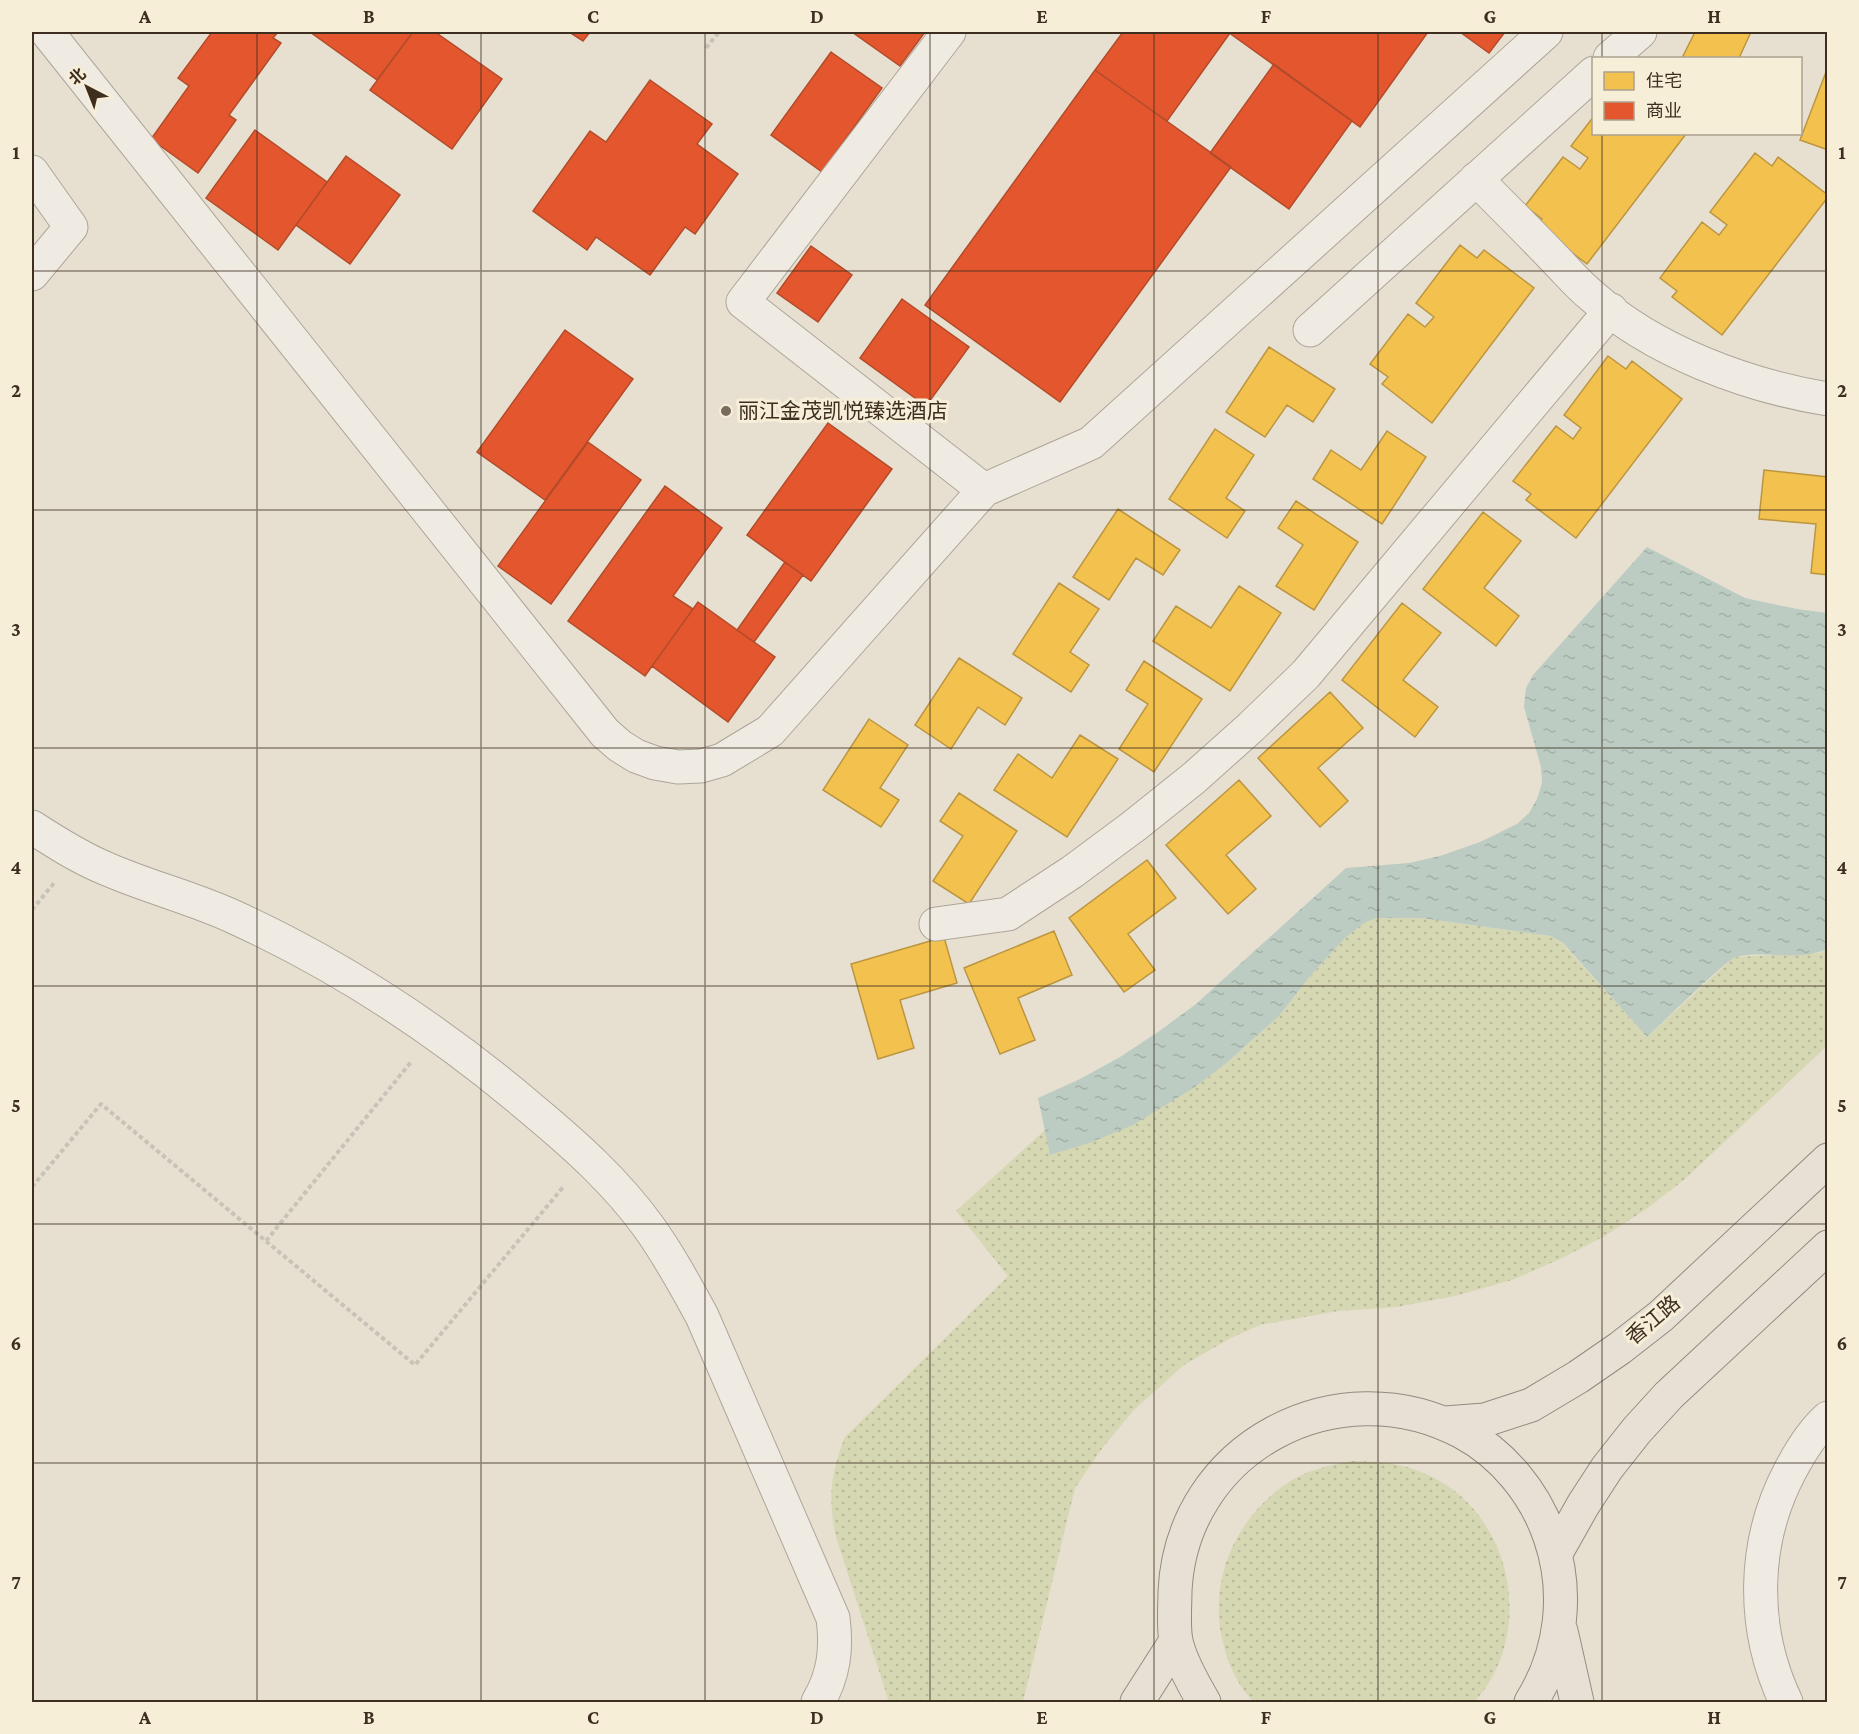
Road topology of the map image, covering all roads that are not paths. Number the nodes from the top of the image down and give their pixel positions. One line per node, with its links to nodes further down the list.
1 (47, 32): 13 (lane)
2 (949, 32): 13 (lane)
3 (1546, 32): 13 (lane)
4 (1640, 32): 5 (lane)
5 (1611, 57)
6 (1592, 74): 8 (lane)
7 (32, 172): 9 (lane)
8 (1476, 179): 10 (lane); 11 (lane)
9 (32, 274)
10 (1611, 310): 12 (lane); 15 (lane)
11 (1310, 330)
12 (1827, 399)
13 (984, 490)
14 (32, 827): 23 (lane)
15 (936, 924)
16 (1827, 1160): 19 (main road, 香江路)
17 (1827, 1246): 20 (main road)
18 (1827, 1418): 28 (lane)
19 (1445, 1423): 20 (main road); 22 (main road)
20 (1556, 1553): 21 (main road)
21 (1560, 1624): 26 (main road); 27 (main road)
22 (1176, 1641): 24 (main road); 25 (main road)
23 (818, 1702)
24 (1137, 1702)
25 (1204, 1702)
26 (1531, 1702)
27 (1576, 1702)
28 (1786, 1702)

